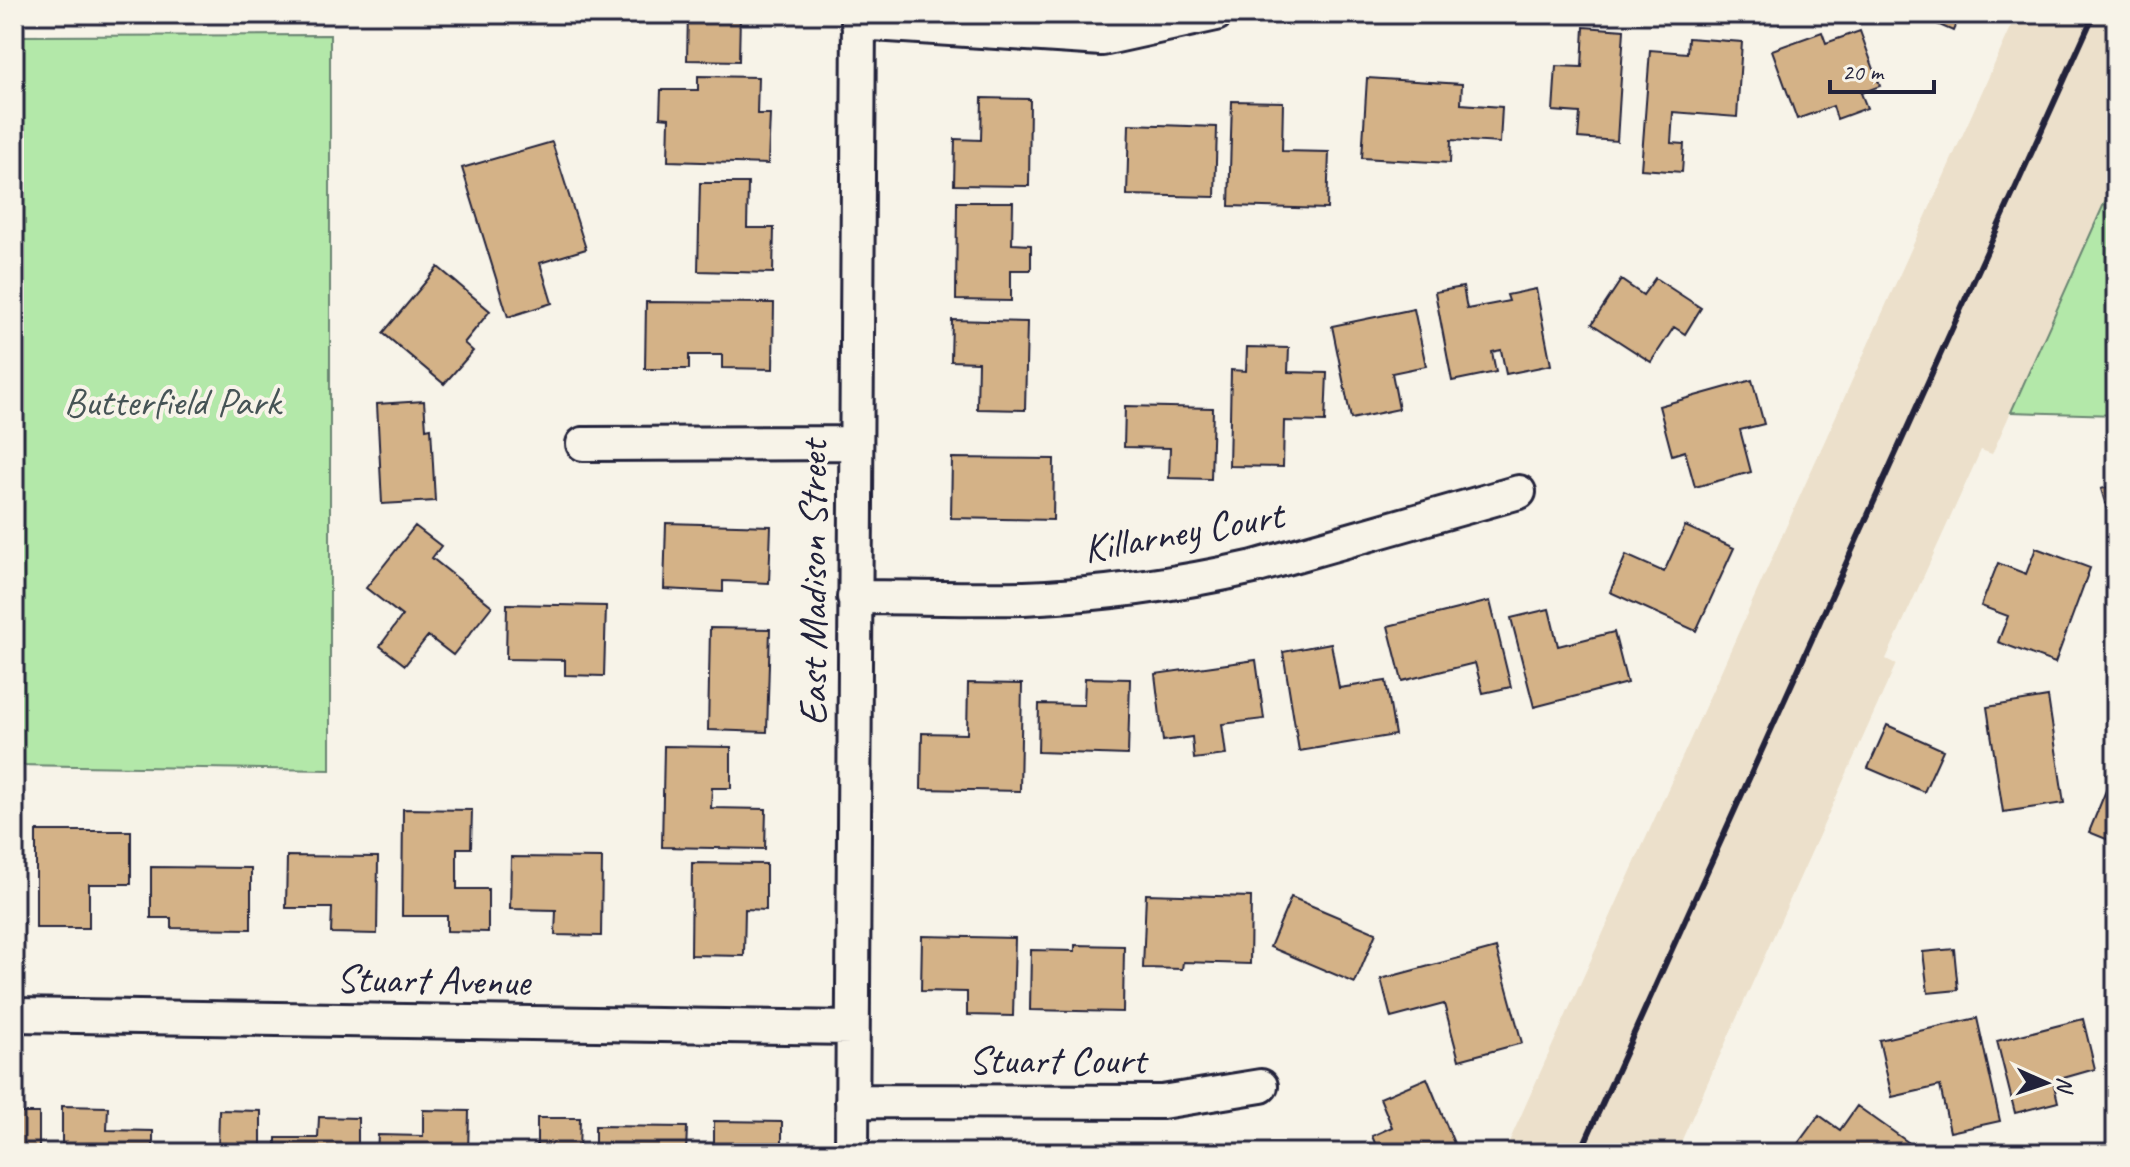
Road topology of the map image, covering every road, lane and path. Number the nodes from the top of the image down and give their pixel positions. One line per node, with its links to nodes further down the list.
1 (1216, 14): 2 (street)
2 (858, 19): 3 (street, East Madison Street)
3 (855, 443): 4 (street); 6 (street, East Madison Street)
4 (583, 444)
5 (1519, 492): 6 (street, Killarney Court)
6 (854, 597): 8 (street, East Madison Street)
7 (14, 1015): 8 (street, Stuart Avenue)
8 (851, 1028): 10 (street, East Madison Street)
9 (1261, 1086): 10 (street, Stuart Court)
10 (852, 1101): 11 (street, East Madison Street)
11 (852, 1153)

